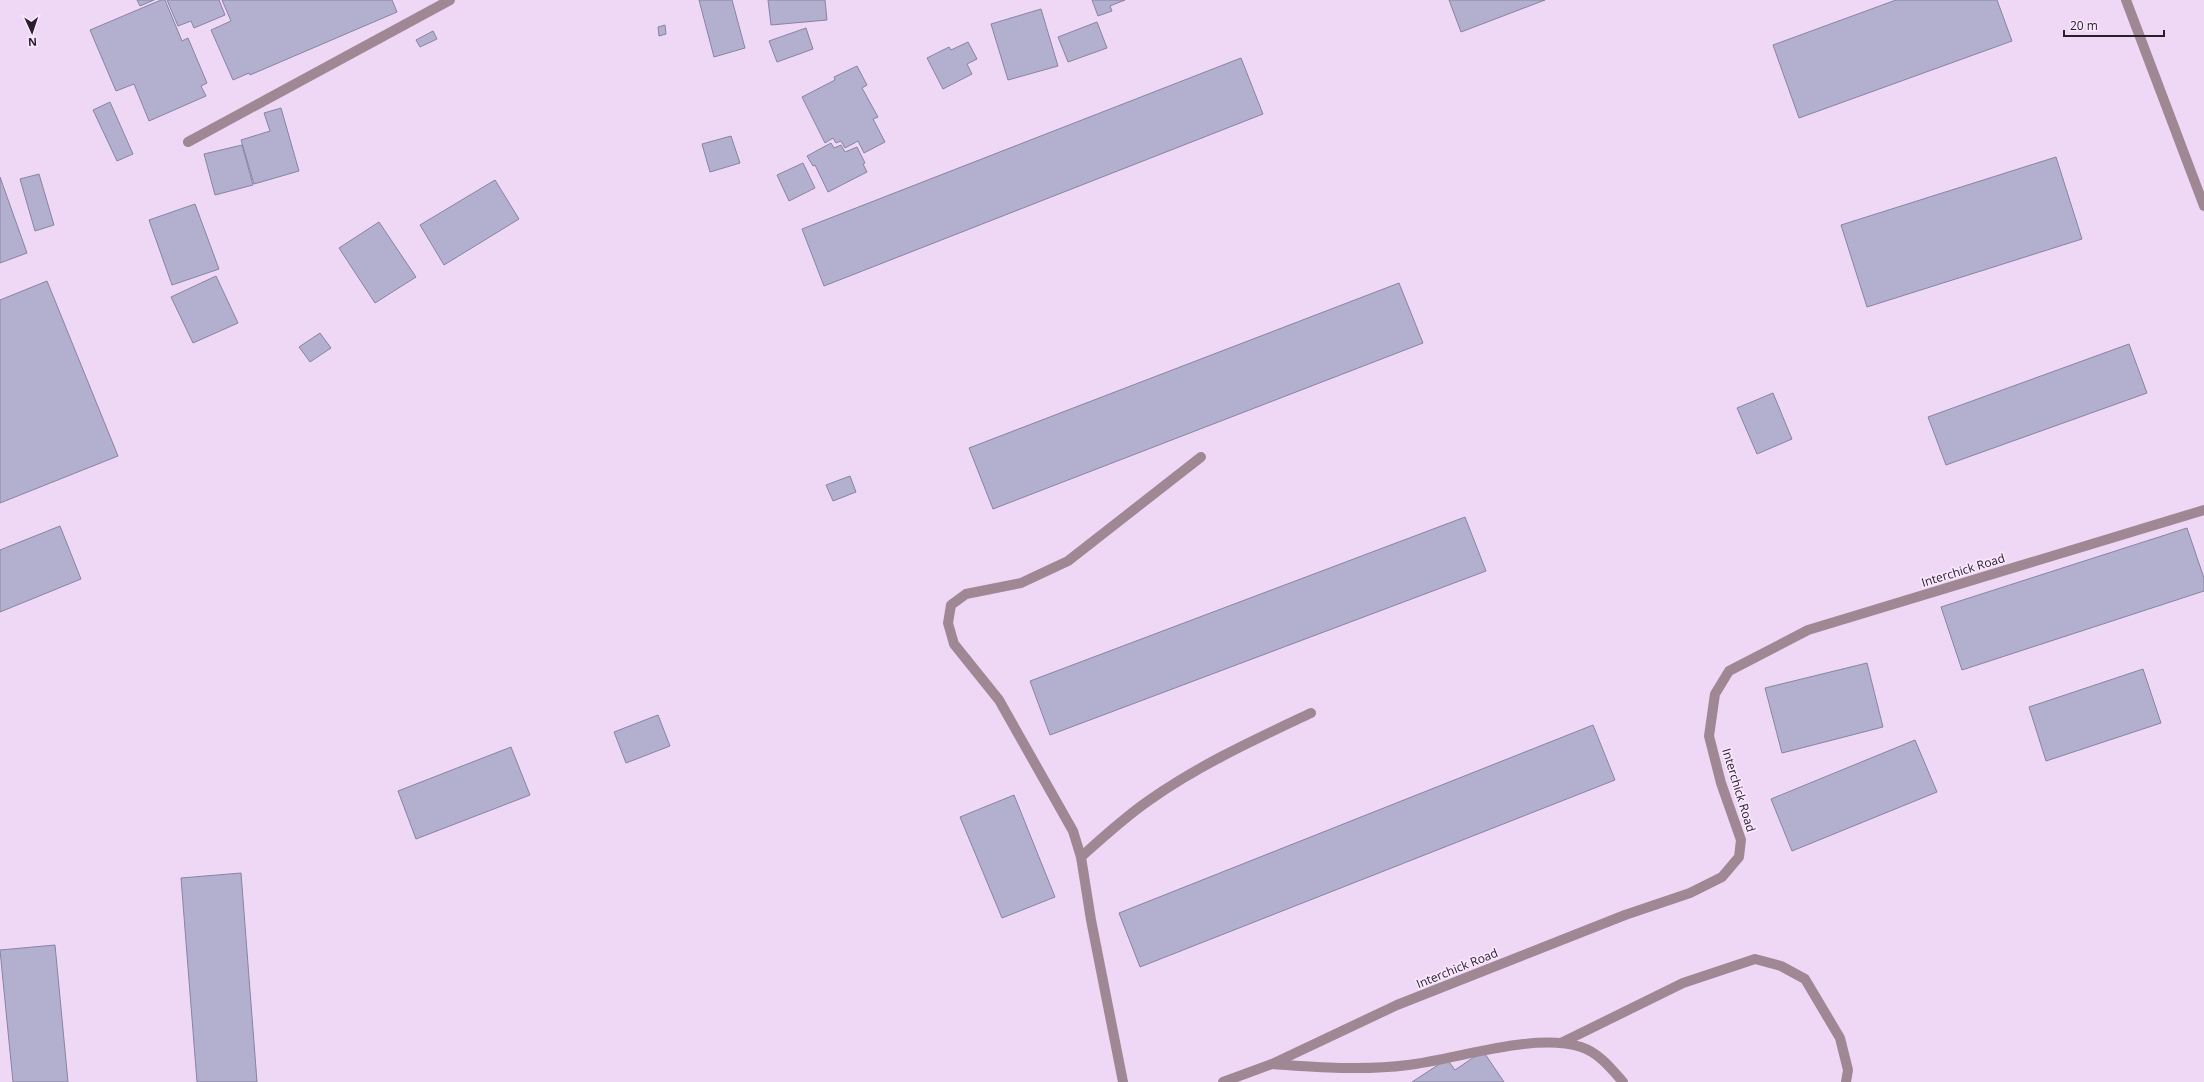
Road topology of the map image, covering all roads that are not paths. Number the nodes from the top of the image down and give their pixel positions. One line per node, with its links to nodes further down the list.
1 (450, 0): 3 (street)
2 (2126, 0): 4 (street)
3 (188, 142)
4 (2204, 206)
5 (1201, 457): 8 (street)
6 (2204, 510): 10 (street, Interchick Road)
7 (1311, 713): 8 (street)
8 (1081, 857): 11 (street)
9 (1561, 1043): 10 (street); 13 (street); 14 (street)
10 (1272, 1064): 12 (street, Interchick Road)
11 (1123, 1082)
12 (1223, 1082)
13 (1622, 1082)
14 (1846, 1082)

